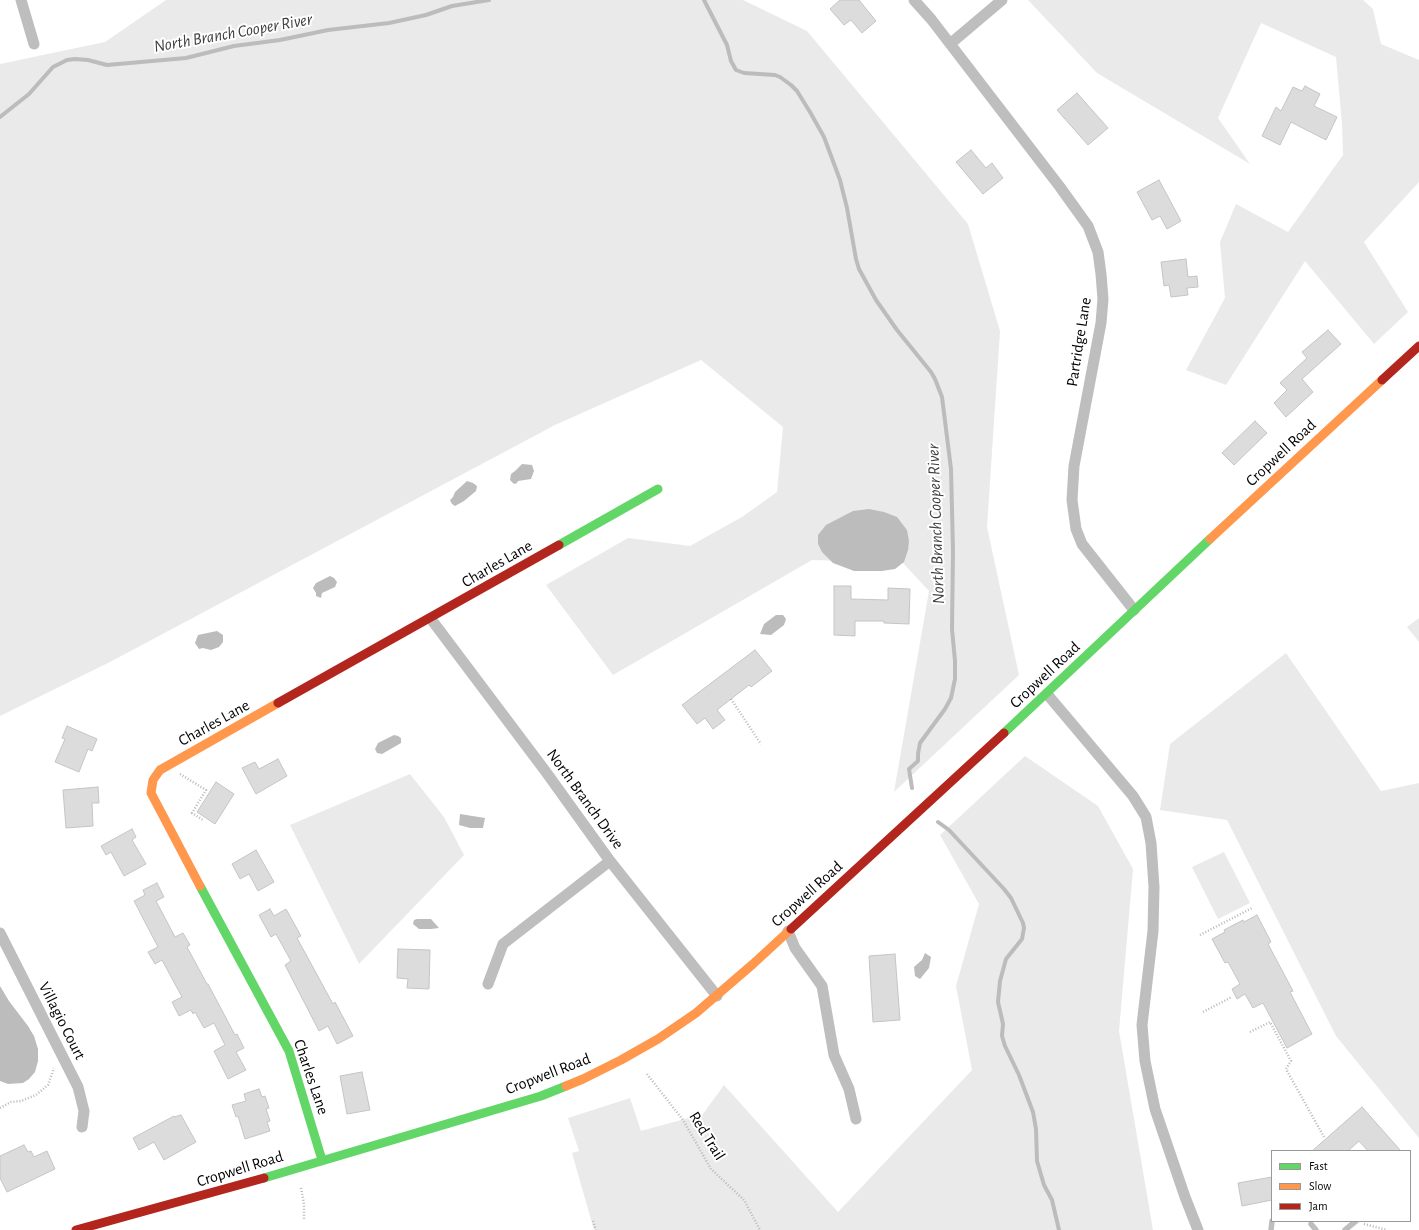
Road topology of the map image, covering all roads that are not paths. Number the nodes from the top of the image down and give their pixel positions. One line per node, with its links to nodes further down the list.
1 (21, 0): 4 (street)
2 (914, 0): 5 (street, Partridge Lane)
3 (1002, 0): 5 (street)
4 (34, 44)
5 (950, 44): 8 (street, Partridge Lane)
6 (1419, 346): 8 (street, Cropwell Road)
7 (658, 489): 9 (street, Charles Lane)
8 (1134, 610): 10 (street, Cropwell Road)
9 (431, 618): 11 (street, North Branch Drive); 18 (street, Charles Lane)
10 (1047, 694): 12 (street, Cropwell Road); 22 (street)
11 (610, 861): 14 (street); 15 (street, North Branch Drive)
12 (788, 931): 15 (street, Cropwell Road); 16 (street)
13 (0, 934): 17 (street, Villagio Court)
14 (488, 984)
15 (718, 996): 18 (street, Cropwell Road)
16 (856, 1119)
17 (82, 1127)
18 (322, 1160): 21 (street, Cropwell Road)
19 (1359, 1222): 24 (lane)
20 (1311, 1224): 23 (lane)
21 (76, 1230)
22 (1198, 1230)
23 (1316, 1230)
24 (1345, 1230)

